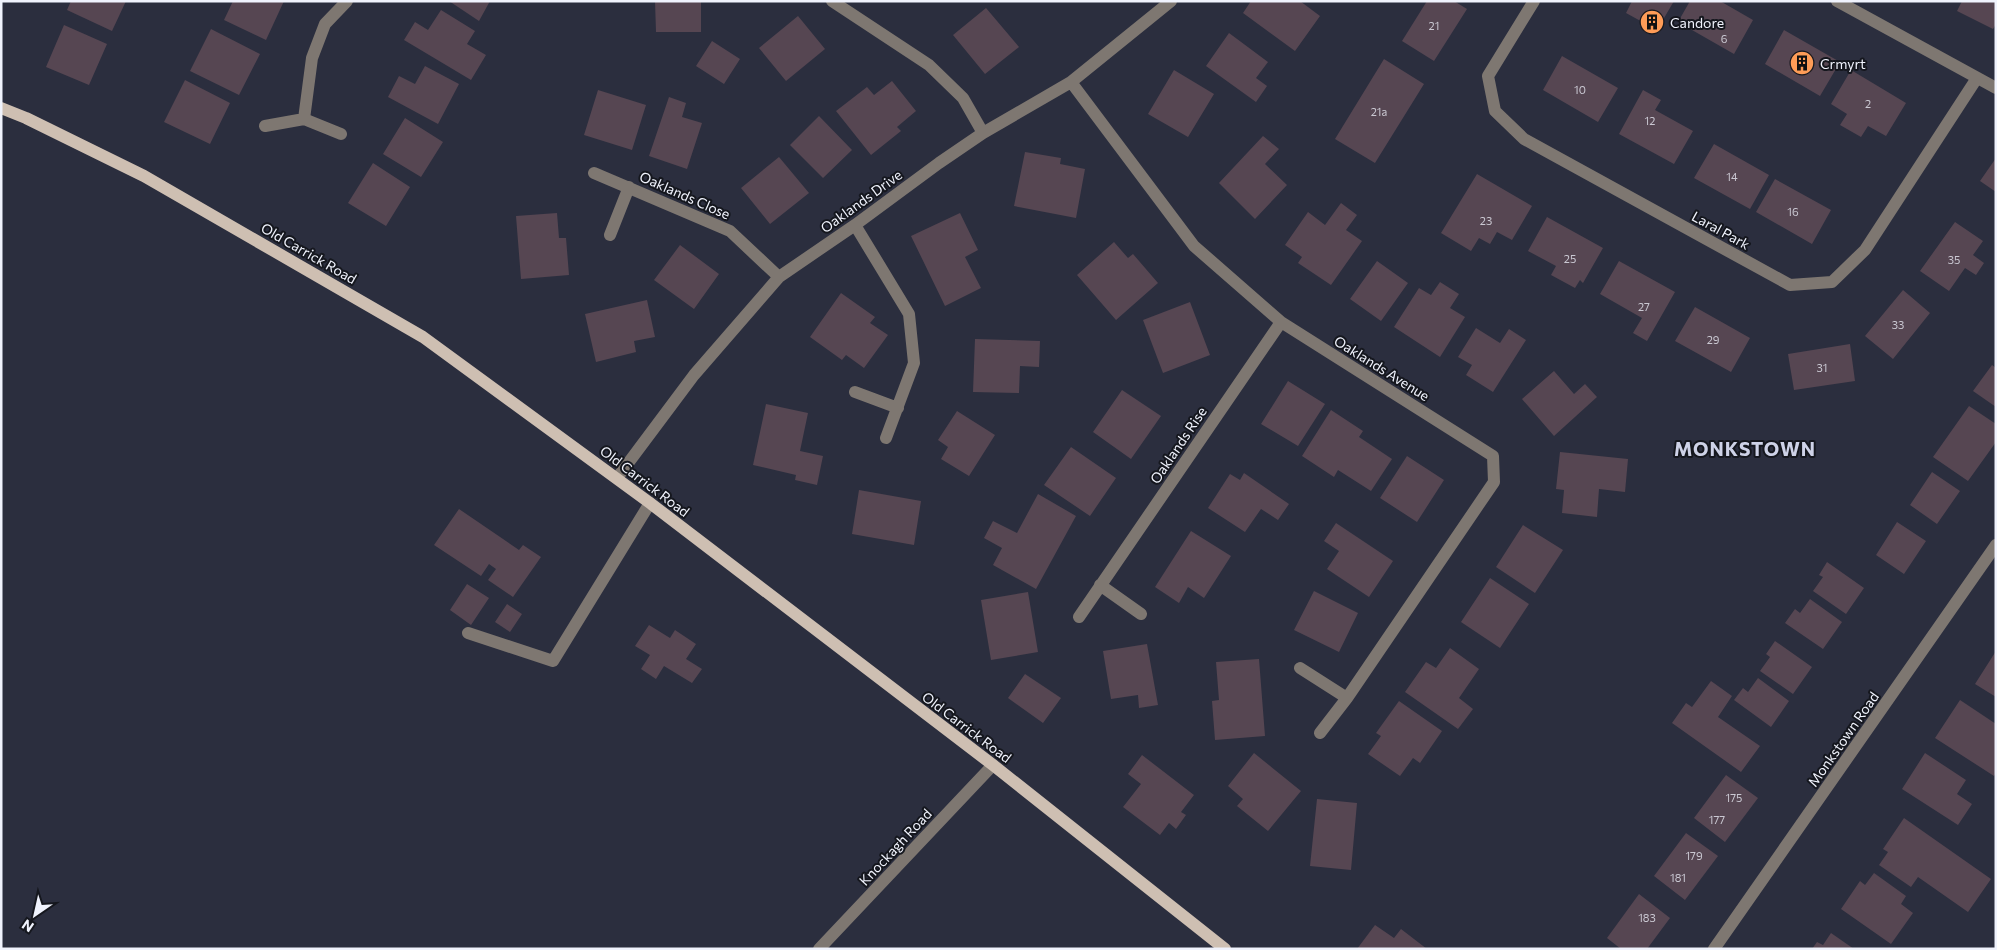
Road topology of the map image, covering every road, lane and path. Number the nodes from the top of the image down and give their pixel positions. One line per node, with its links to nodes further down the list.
1 (347, 1): 10 (street)
2 (832, 1): 12 (street)
3 (1171, 1): 7 (street, Oaklands Drive)
4 (1534, 1): 6 (street, Laral Park)
5 (1837, 1): 6 (street)
6 (1977, 78): 8 (street)
7 (1071, 82): 12 (street, Oaklands Drive); 19 (street, Oaklands Avenue)
8 (1996, 88)
9 (1, 108): 23 (main road, Old Carrick Road)
10 (304, 119): 11 (street); 13 (street)
11 (265, 126)
12 (983, 133): 16 (street, Oaklands Drive)
13 (341, 134)
14 (594, 173): 15 (street, Oaklands Close)
15 (629, 187): 17 (street); 18 (street, Oaklands Close)
16 (855, 225): 18 (street, Oaklands Drive); 21 (street)
17 (610, 235)
18 (779, 276): 23 (street, Oaklands Drive)
19 (1281, 322): 26 (street, Oaklands Rise); 31 (street, Oaklands Avenue)
20 (854, 392): 21 (street)
21 (898, 408): 22 (street)
22 (886, 438)
23 (617, 478): 24 (main road, Old Carrick Road)
24 (650, 503): 29 (street); 33 (main road, Old Carrick Road)
25 (1996, 546): 36 (street, Monkstown Road)
26 (1100, 585): 27 (street); 28 (street, Oaklands Rise)
27 (1141, 614)
28 (1079, 617)
29 (468, 633)
30 (1300, 668): 31 (street)
31 (1347, 698): 32 (street, Oaklands Avenue)
32 (1320, 733)
33 (993, 765): 34 (street, Knockagh Road); 35 (main road, Old Carrick Road)
34 (819, 949)
35 (1225, 949)
36 (1714, 949)

